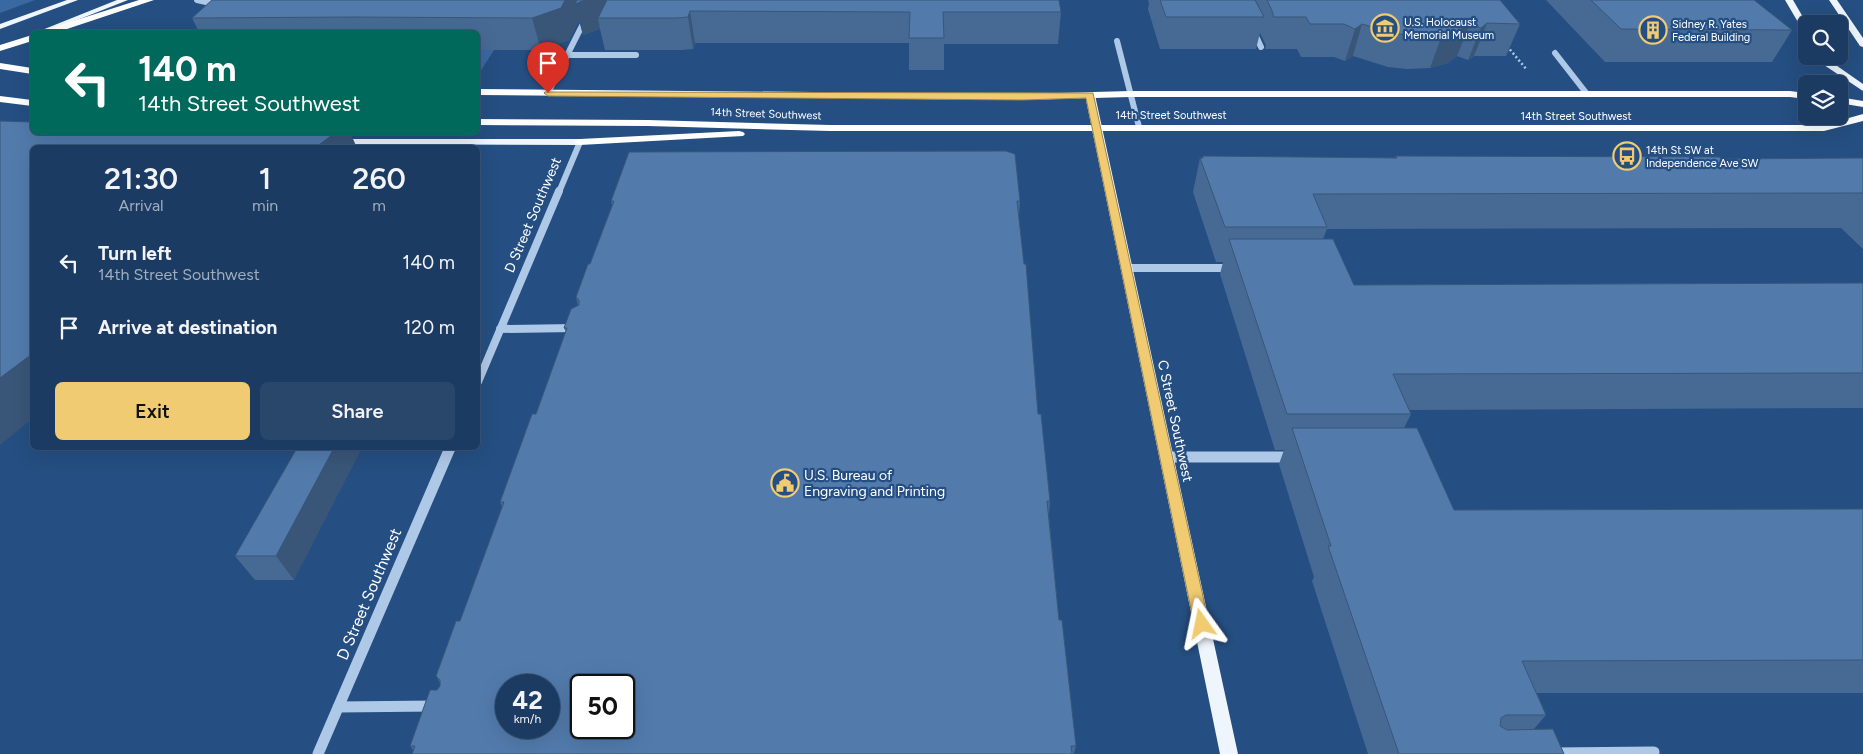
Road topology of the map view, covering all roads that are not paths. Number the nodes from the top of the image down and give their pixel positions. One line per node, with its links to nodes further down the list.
1 (74, 0): 11 (main road)
2 (124, 0): 12 (main road)
3 (149, 0): 13 (highway)
4 (197, 0): 8 (street)
5 (595, 0): 20 (street)
6 (1789, 0): 9 (main road)
7 (1833, 0): 16 (main road)
8 (227, 5)
9 (1798, 15)
10 (1250, 24): 17 (street)
11 (0, 27)
12 (45, 30)
13 (55, 30)
14 (30, 38): 18 (highway)
15 (1117, 41): 29 (street)
16 (1863, 44)
17 (1262, 47)
18 (0, 48)
19 (1555, 53): 30 (street)
20 (568, 55): 21 (street); 28 (street)
21 (636, 55)
22 (30, 65): 24 (highway)
23 (1830, 65): 26 (main road)
24 (0, 66): 25 (highway)
25 (30, 71)
26 (1863, 88)
27 (480, 92): 28 (highway, 14th Street Southwest)
28 (548, 93): 31 (highway, 14th Street Southwest)
29 (1130, 94): 30 (highway, 14th Street Southwest); 31 (highway, 14th Street Southwest); 40 (street)
30 (1587, 94): 32 (highway, 14th Street Southwest)
31 (1090, 95): 39 (main road, C Street Southwest)
32 (1798, 95)
33 (0, 99): 35 (highway)
34 (1848, 102): 36 (highway)
35 (30, 104)
36 (1863, 104)
37 (1863, 117): 40 (highway, 14th Street Southwest)
38 (480, 122): 41 (highway, 14th Street Southwest)
39 (1097, 127): 40 (highway, 14th Street Southwest); 41 (highway, 14th Street Southwest); 44 (main road, C Street Southwest)
40 (1139, 127)
41 (830, 128): 43 (highway)
42 (331, 142): 43 (main road)
43 (580, 142): 47 (street, D Street Southwest)
44 (1126, 268): 45 (street); 51 (main road, C Street Southwest)
45 (1242, 268)
46 (582, 328): 47 (street)
47 (500, 329): 48 (street, D Street Southwest)
48 (480, 377)
49 (449, 450): 53 (street, D Street Southwest)
50 (1304, 457): 51 (street)
51 (1166, 458): 57 (main road, C Street Southwest)
52 (449, 706): 53 (street)
53 (338, 707): 56 (street, D Street Southwest)
54 (1654, 752): 55 (street)
55 (1539, 753)
56 (318, 754)
57 (1229, 754)

